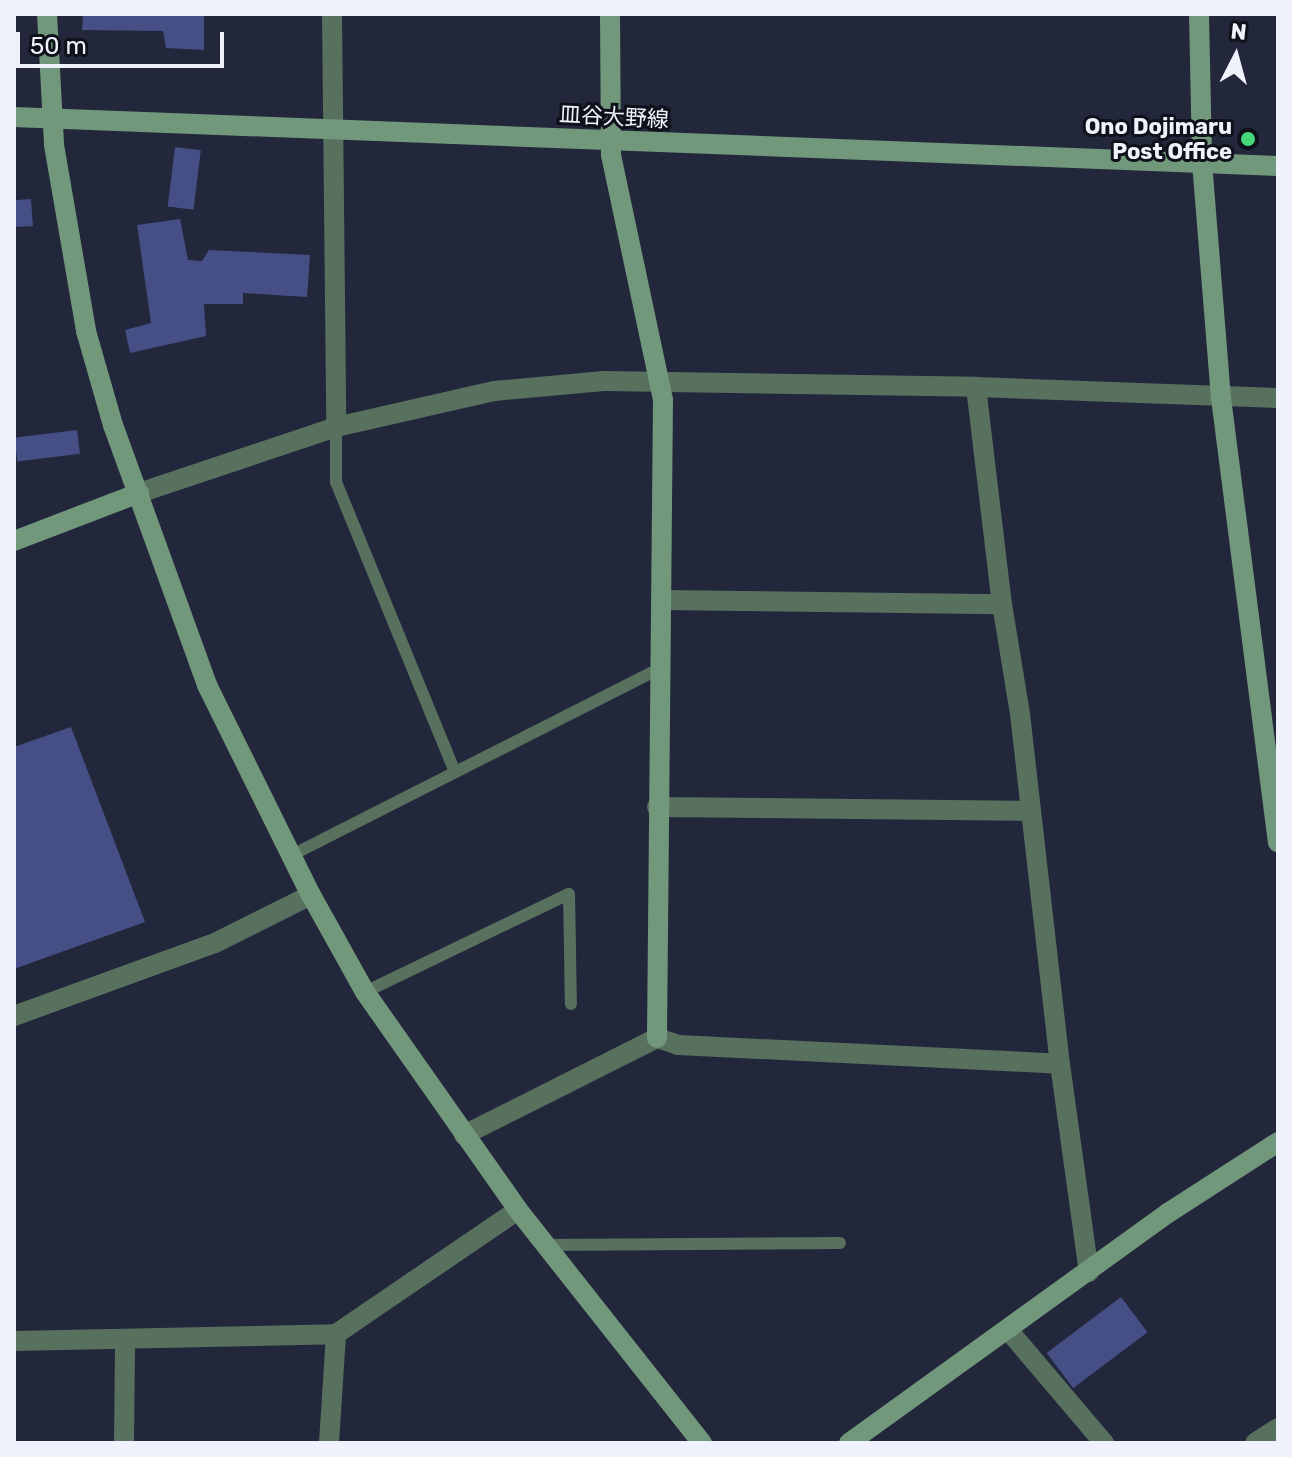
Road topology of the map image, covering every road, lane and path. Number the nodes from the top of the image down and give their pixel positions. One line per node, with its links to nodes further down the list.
1 (47, 14): 6 (street)
2 (332, 14): 7 (street)
3 (610, 14): 8 (street)
4 (1199, 14): 9 (street)
5 (14, 117): 6 (street, 皿谷大野線)
6 (53, 119): 7 (street, 皿谷大野線); 16 (street)
7 (336, 128): 8 (street, 皿谷大野線); 15 (street)
8 (609, 141): 9 (street, 皿谷大野線); 11 (street)
9 (1202, 162): 10 (street, 皿谷大野線); 13 (street)
10 (1278, 166)
11 (658, 380): 12 (street); 15 (street); 18 (street)
12 (976, 387): 13 (street); 19 (street)
13 (1221, 398): 14 (street); 24 (street)
14 (1278, 398)
15 (336, 427): 16 (street); 21 (lane)
16 (139, 493): 17 (street); 25 (street)
17 (14, 541)
18 (661, 600): 19 (street); 20 (street)
19 (1002, 604): 23 (street)
20 (660, 668): 21 (lane); 22 (street)
21 (455, 772): 25 (lane)
22 (657, 807): 23 (street); 30 (street)
23 (1031, 811): 31 (street)
24 (1278, 842)
25 (292, 855): 26 (street)
26 (311, 895): 27 (street); 29 (street)
27 (365, 992): 28 (lane); 32 (street)
28 (571, 1004)
29 (14, 1016)
30 (657, 1038): 31 (street); 32 (street)
31 (1060, 1064): 37 (street)
32 (464, 1135): 34 (street)
33 (1278, 1142): 37 (street)
34 (518, 1210): 36 (street); 39 (street)
35 (840, 1243): 36 (lane)
36 (547, 1245): 45 (street)
37 (1089, 1272): 38 (street)
38 (1009, 1331): 46 (street); 47 (street)
39 (336, 1334): 40 (street); 44 (street)
40 (125, 1339): 41 (street); 43 (street)
41 (14, 1341)
42 (1278, 1428): 48 (street)
43 (124, 1443)
44 (329, 1443)
45 (702, 1443)
46 (849, 1443)
47 (1104, 1443)
48 (1255, 1443)

